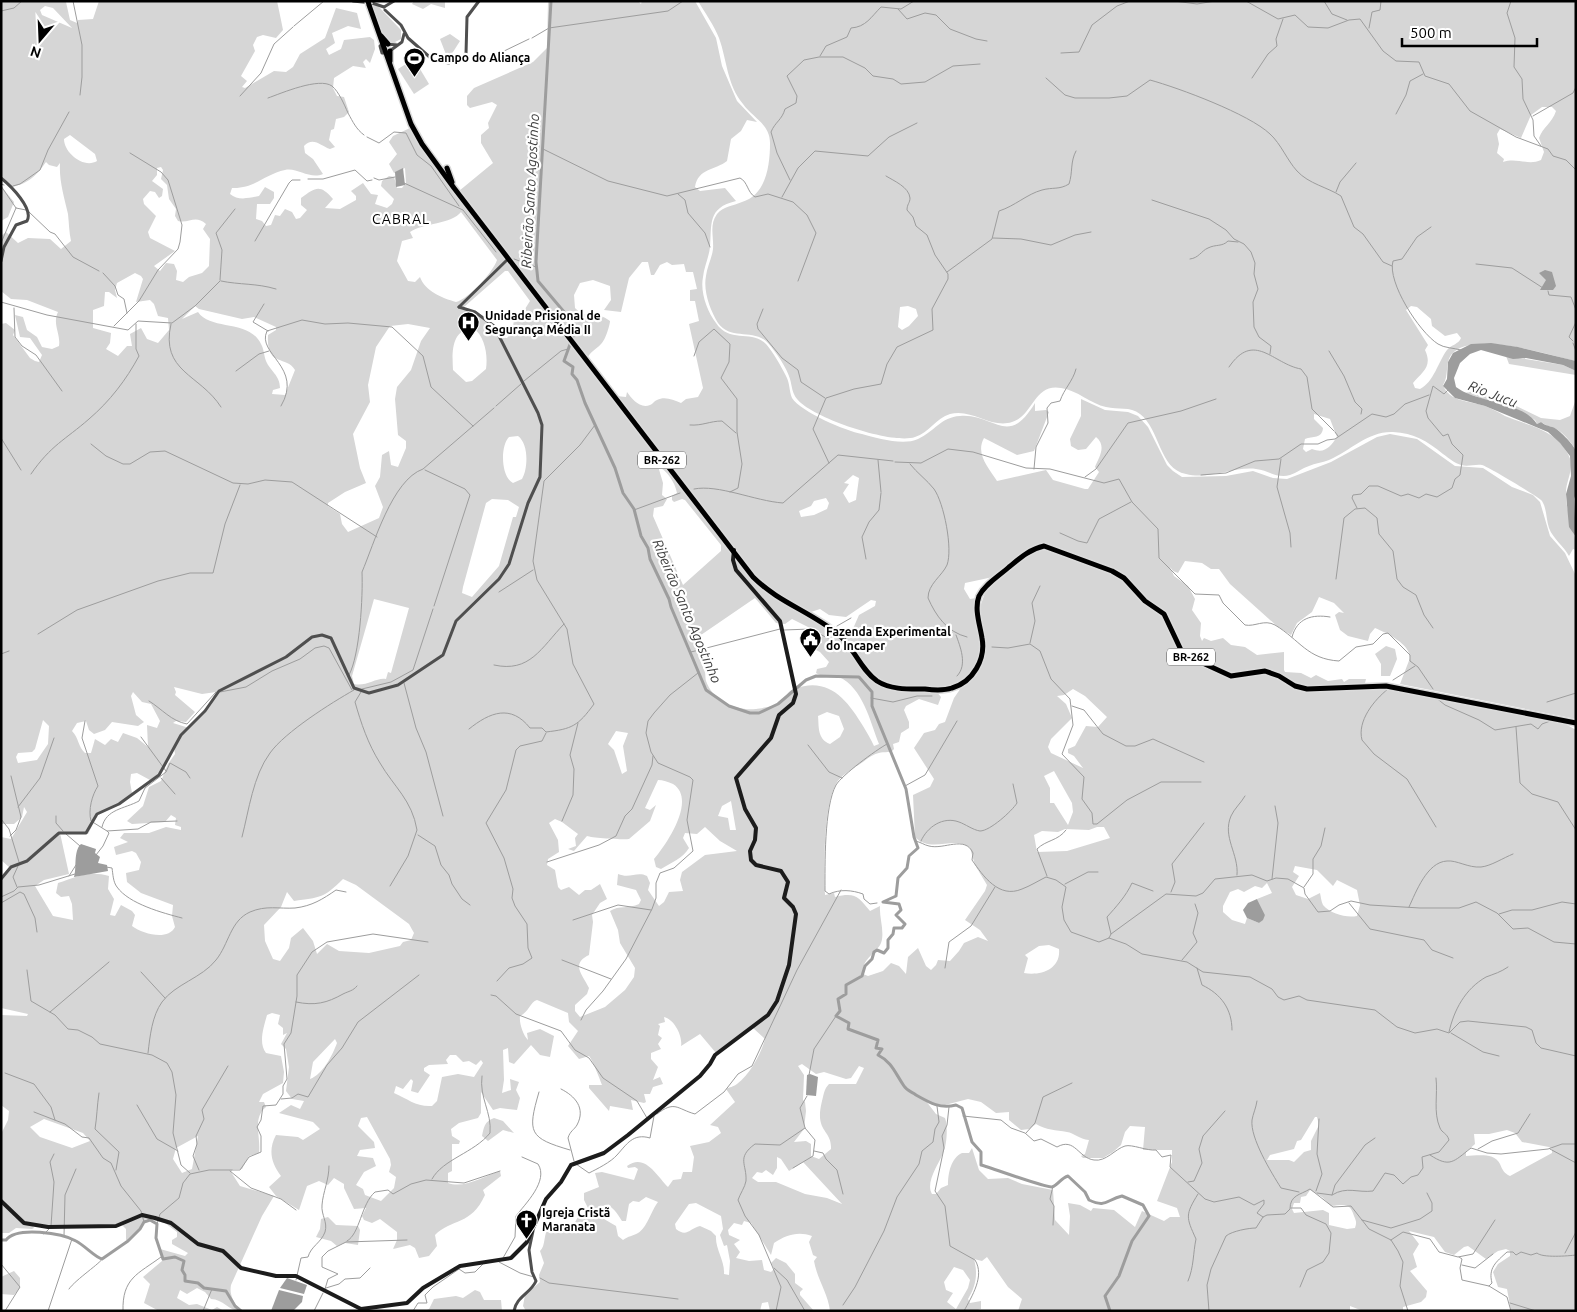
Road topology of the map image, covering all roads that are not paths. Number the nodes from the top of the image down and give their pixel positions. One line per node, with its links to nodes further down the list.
1 (353, 1): 5 (street)
2 (479, 1): 8 (street)
3 (393, 2): 5 (street)
4 (368, 3): 9 (highway)
5 (384, 9): 6 (street)
6 (404, 30): 7 (street); 8 (street)
7 (403, 40): 8 (street); 9 (street)
8 (414, 43)
9 (385, 49): 10 (highway, BR-262)
10 (434, 160): 12 (highway, BR-262); 12 (highway)
11 (1, 178): 14 (street)
12 (454, 188): 13 (highway, BR-262)
13 (509, 259): 15 (highway, BR-262); 17 (street)
14 (1, 261)
15 (734, 550): 16 (highway, BR-262); 19 (main road)
16 (1576, 722)
17 (1, 879)
18 (1, 1201): 19 (main road)
19 (533, 1225): 20 (street)
20 (514, 1311)

